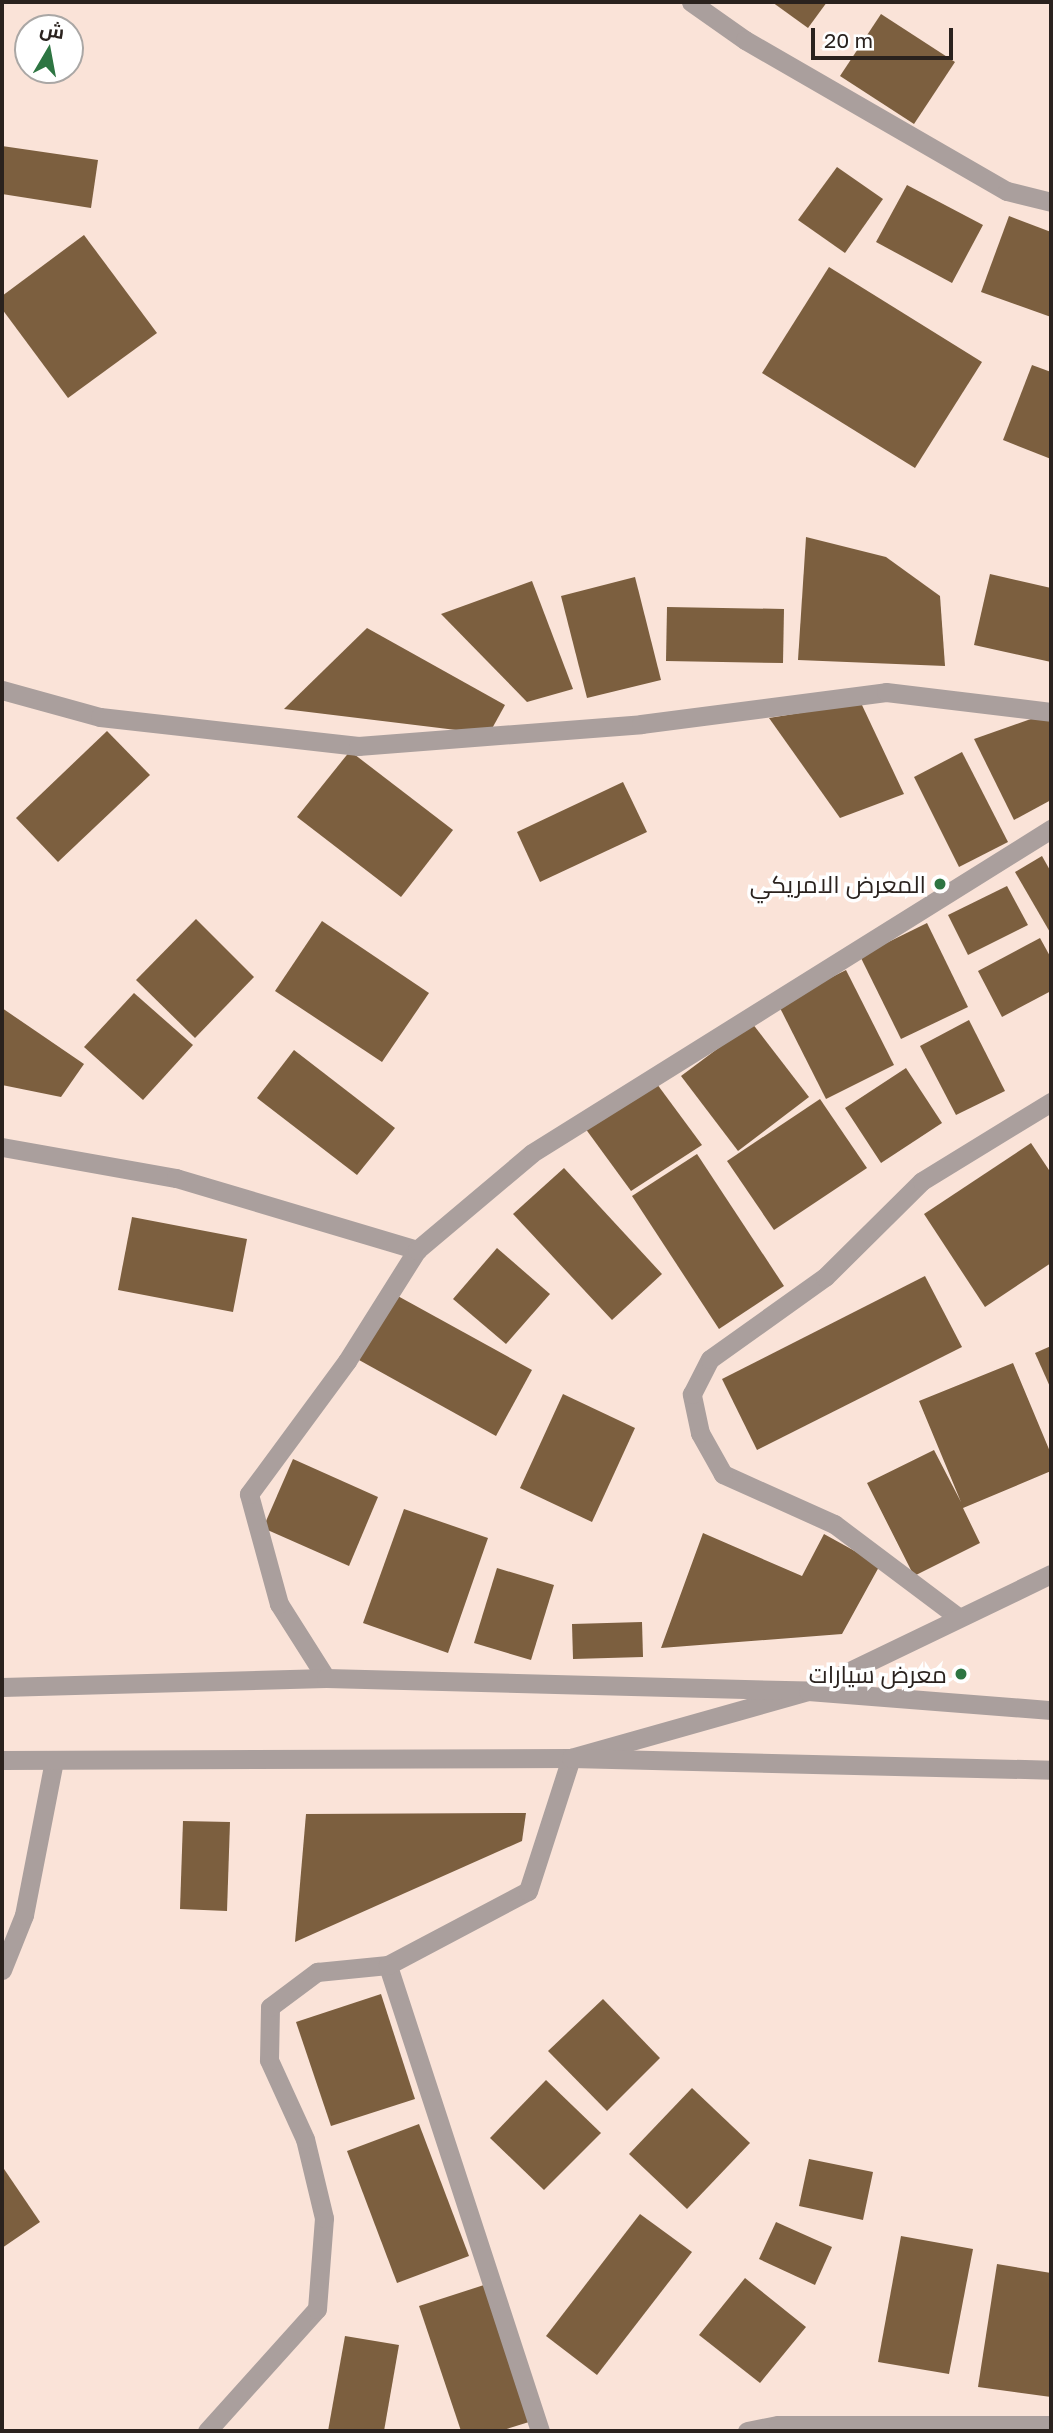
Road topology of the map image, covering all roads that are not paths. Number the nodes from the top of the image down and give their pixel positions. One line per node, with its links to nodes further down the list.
1 (691, 2): 2 (street)
2 (1051, 202)
3 (2, 690): 4 (street)
4 (1051, 712)
5 (1051, 829): 8 (street)
6 (1051, 1102): 10 (street)
7 (2, 1147): 8 (street)
8 (417, 1250): 11 (street)
9 (1051, 1574): 10 (street)
10 (958, 1617): 13 (street)
11 (327, 1678): 12 (street); 13 (street)
12 (2, 1687)
13 (808, 1691): 14 (street); 15 (street)
14 (1051, 1710)
15 (571, 1758): 17 (street); 18 (street); 19 (street)
16 (2, 1760): 17 (street)
17 (54, 1760): 20 (street)
18 (1051, 1770)
19 (388, 1965): 22 (street); 23 (street)
20 (2, 1970)
21 (1051, 2424): 24 (street)
22 (207, 2431)
23 (540, 2431)
24 (747, 2431)

